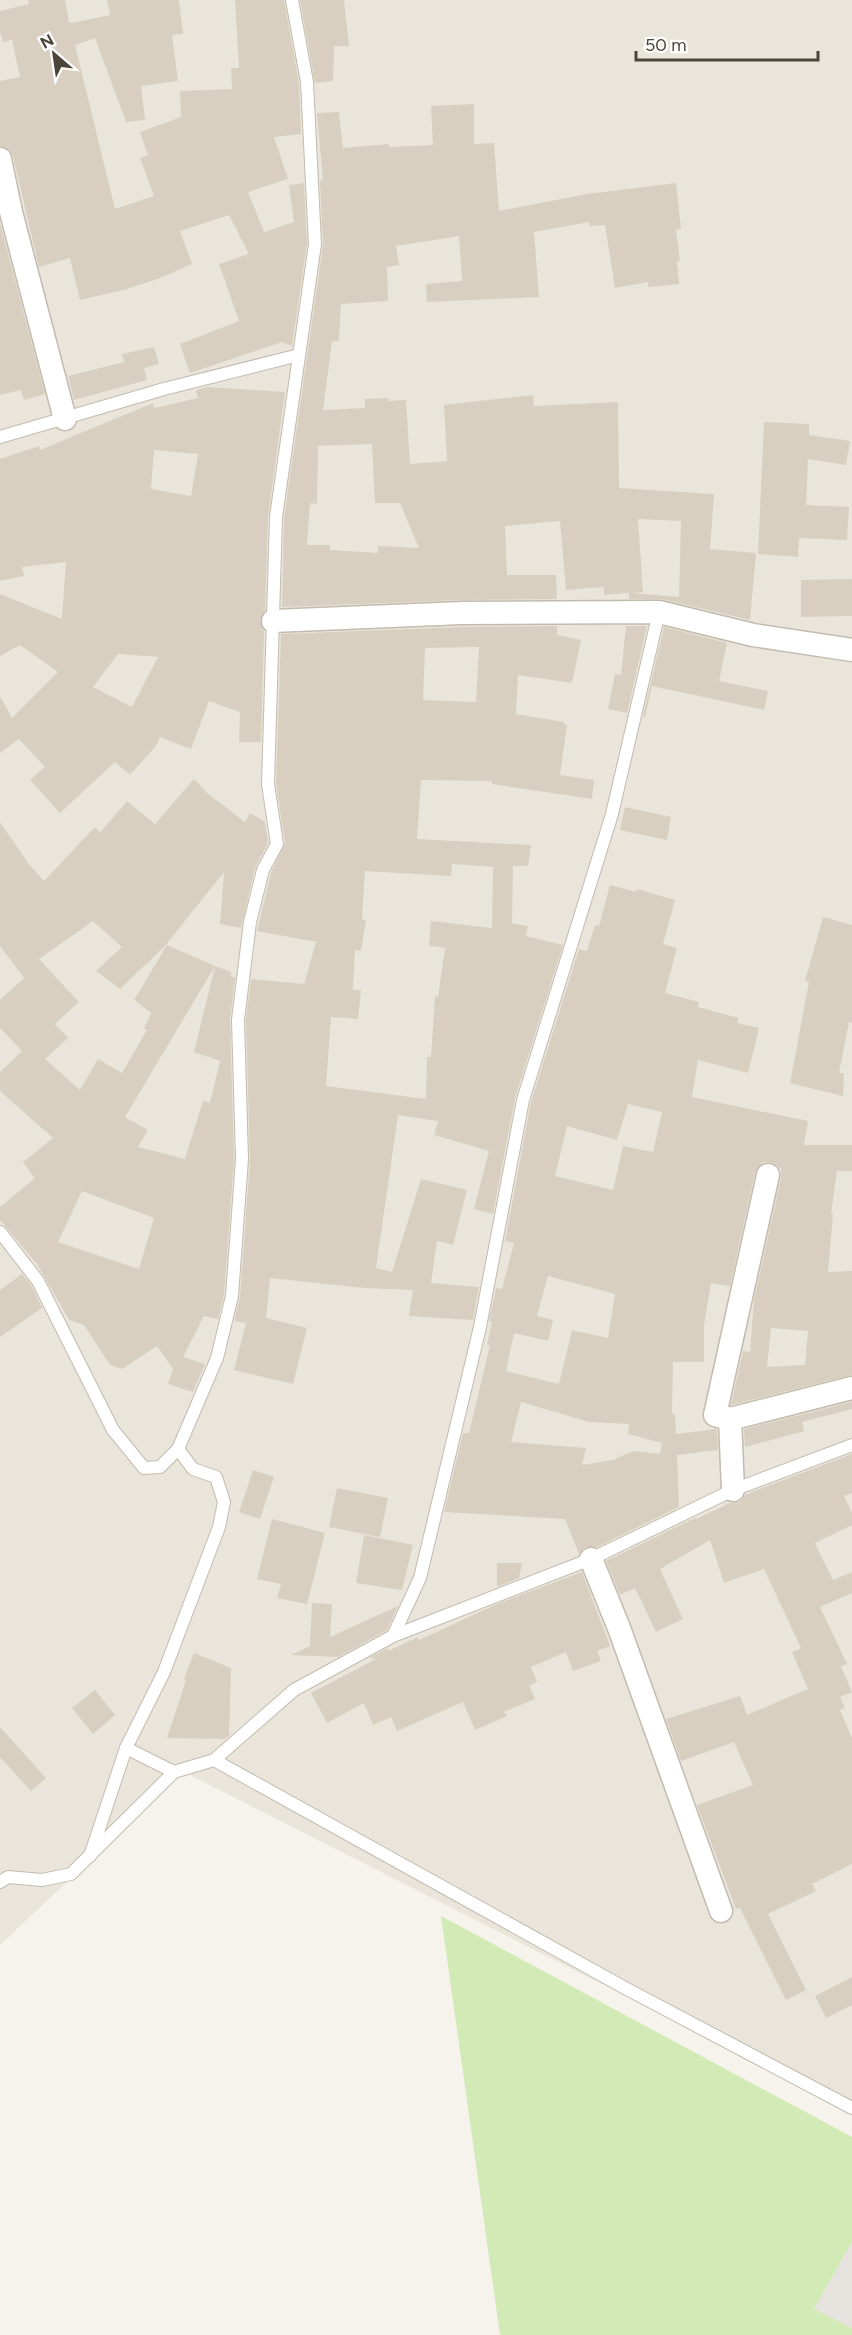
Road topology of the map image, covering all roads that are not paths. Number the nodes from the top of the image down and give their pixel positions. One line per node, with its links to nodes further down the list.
1 (292, 0): 3 (lane)
2 (0, 159): 4 (street)
3 (299, 355): 4 (lane); 7 (lane)
4 (65, 419): 5 (lane)
5 (0, 437)
6 (659, 612): 7 (street); 8 (street); 17 (lane)
7 (273, 621): 14 (lane)
8 (852, 650)
9 (768, 1175): 12 (street)
10 (0, 1232): 14 (lane)
11 (852, 1388): 12 (street)
12 (730, 1419): 15 (street)
13 (852, 1445): 15 (lane)
14 (178, 1449): 18 (lane)
15 (733, 1490): 16 (lane)
16 (591, 1559): 17 (lane); 23 (street)
17 (393, 1636): 19 (lane)
18 (126, 1748): 20 (lane); 21 (lane)
19 (214, 1760): 20 (lane); 24 (lane)
20 (174, 1772): 21 (lane)
21 (90, 1856): 22 (lane)
22 (0, 1882)
23 (721, 1911)
24 (852, 2108)

